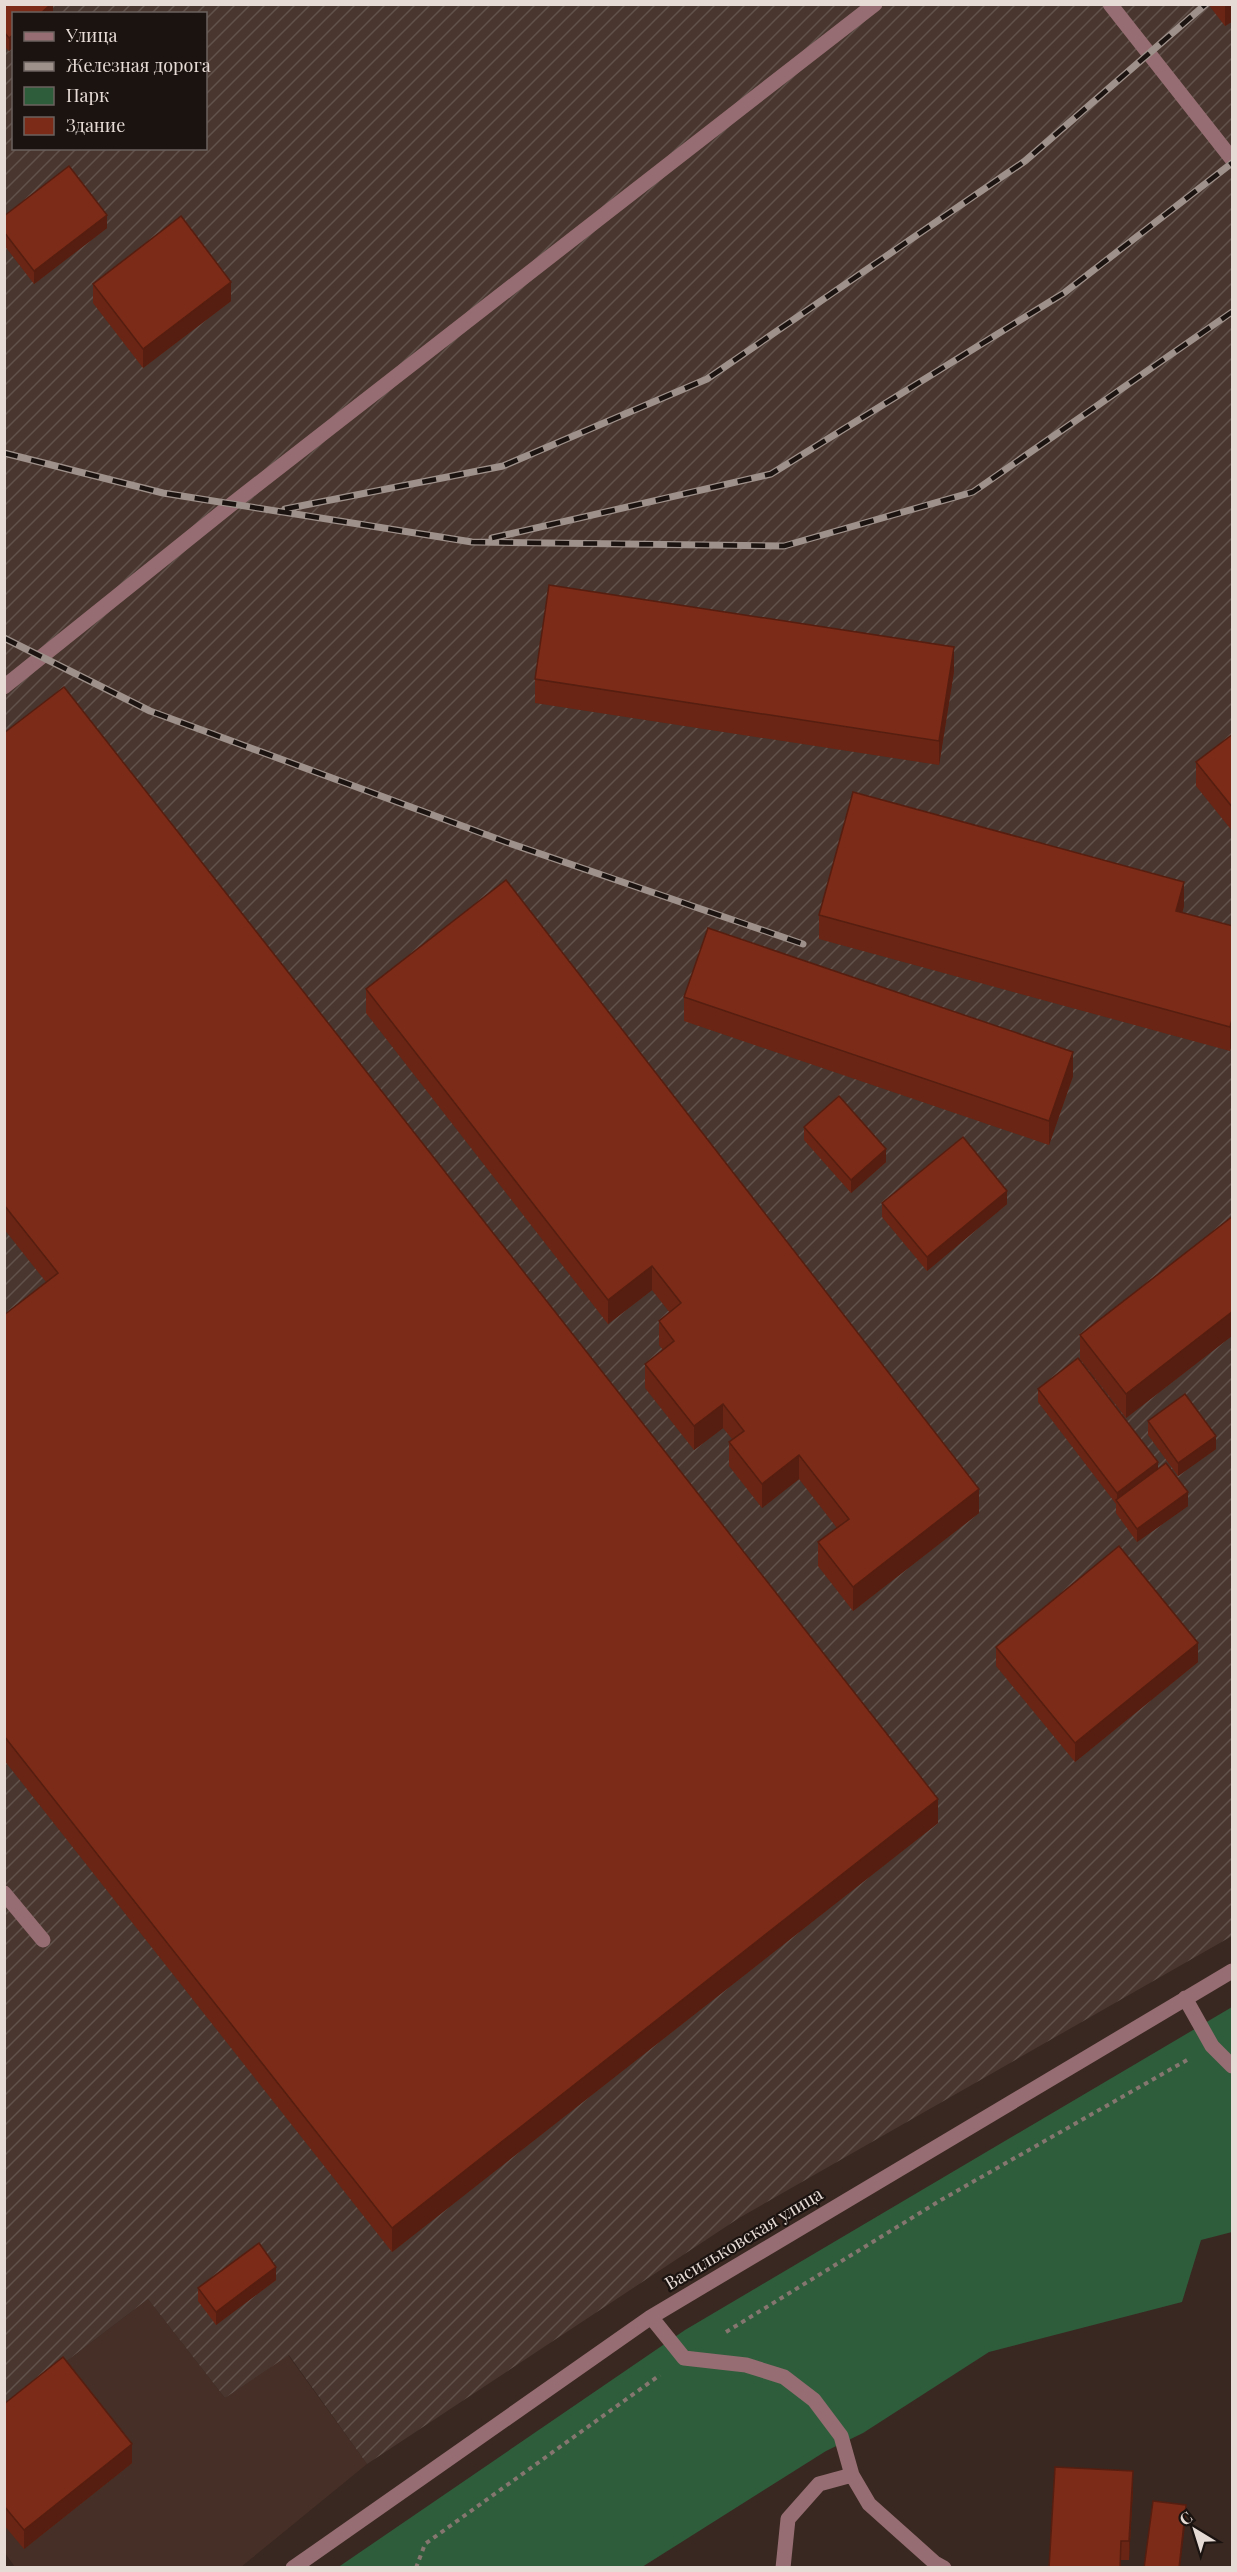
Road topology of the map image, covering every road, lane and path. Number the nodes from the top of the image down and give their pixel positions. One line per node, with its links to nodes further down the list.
1 (875, 4): 4 (street)
2 (1110, 4): 3 (street)
3 (1233, 159)
4 (4, 687)
5 (4, 1893): 6 (street)
6 (43, 1940)
7 (1233, 1971): 8 (street, Васильковская улица)
8 (1185, 1998): 9 (street); 11 (street, Васильковская улица)
9 (1212, 2046): 10 (street); 12 (path)
10 (1233, 2066)
11 (651, 2317): 12 (street); 14 (street, Васильковская улица)
12 (684, 2358): 13 (street); 15 (path)
13 (852, 2475): 16 (street); 17 (street)
14 (293, 2568)
15 (416, 2568)
16 (783, 2568)
17 (944, 2568)

